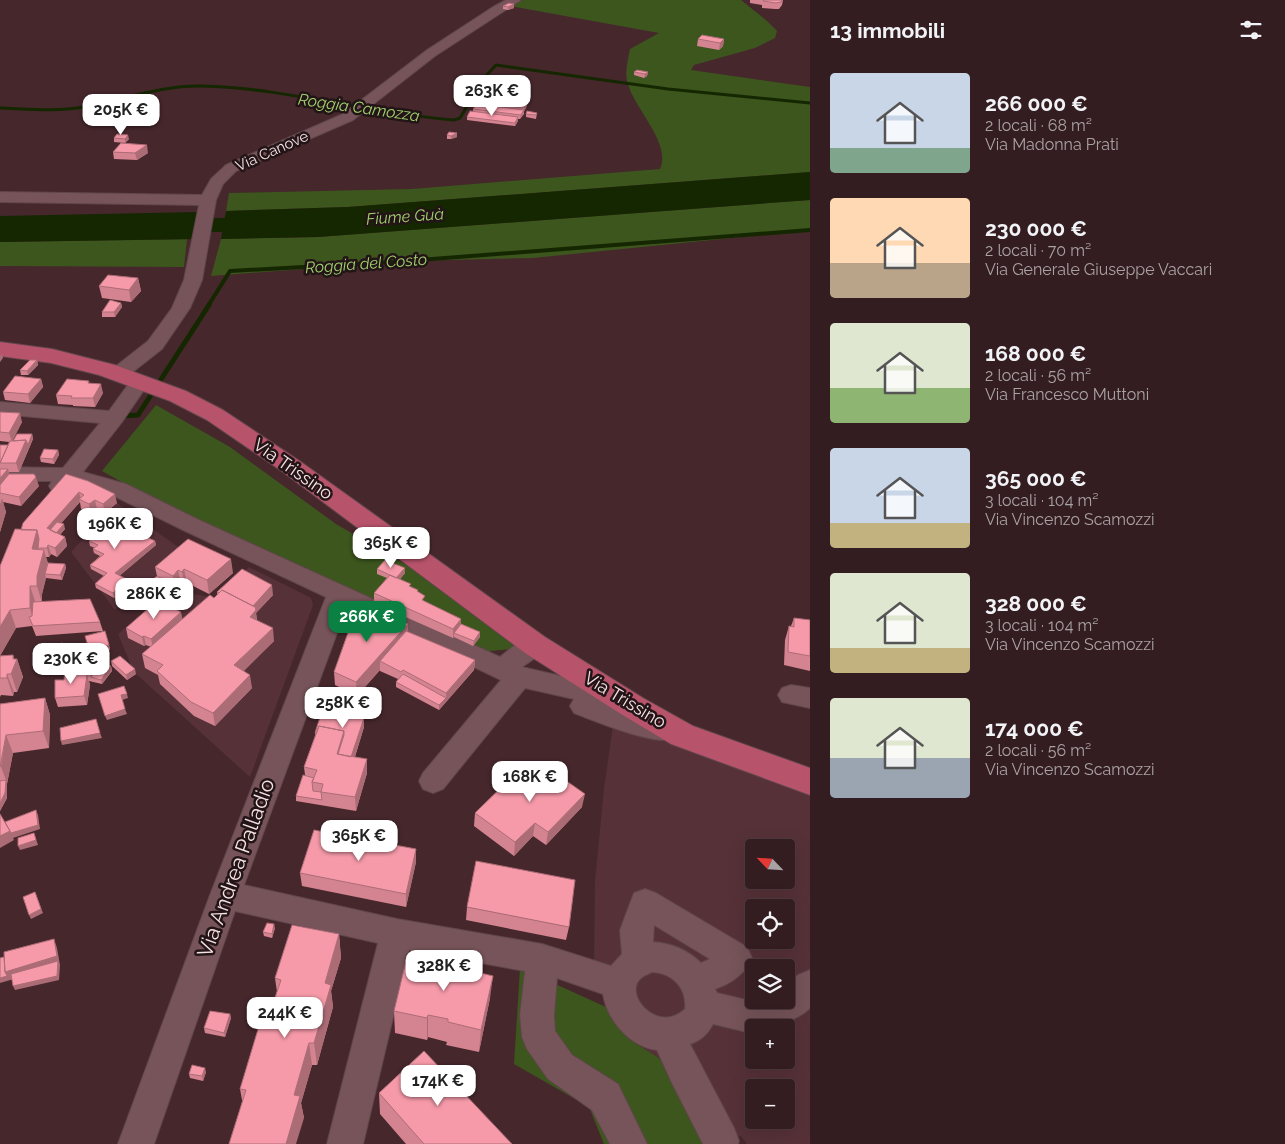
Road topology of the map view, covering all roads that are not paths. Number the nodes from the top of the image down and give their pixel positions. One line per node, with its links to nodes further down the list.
1 (515, 0): 3 (street, Via Canove)
2 (0, 197): 3 (street)
3 (207, 206): 5 (street, Via Canove)
4 (0, 349): 5 (main road, Via Trissino)
5 (126, 382): 7 (street, Via Canove); 12 (main road, Via Trissino)
6 (0, 408): 7 (street)
7 (115, 418): 9 (street, Via Canove)
8 (0, 474): 9 (street)
9 (69, 475): 10 (street, Via Canove); 11 (street)
10 (44, 505)
11 (340, 592): 13 (street); 18 (street, Via Andrea Palladio)
12 (535, 645): 13 (street); 14 (main road, Via Trissino)
13 (520, 676): 14 (street); 15 (street); 16 (street)
14 (632, 706): 15 (main road, Via Trissino)
15 (682, 734): 17 (main road, Via Trissino)
16 (433, 781)
17 (810, 782)
18 (225, 895): 19 (street); 26 (street, Via Andrea Palladio)
19 (397, 933): 20 (street); 27 (street)
20 (542, 959): 21 (street); 28 (street)
21 (629, 972): 23 (street); 23 (street); 24 (street)
22 (810, 986): 23 (street)
23 (699, 993): 24 (street)
24 (668, 1035): 25 (street)
25 (721, 1141)
26 (136, 1144)
27 (345, 1144)
28 (629, 1144)

